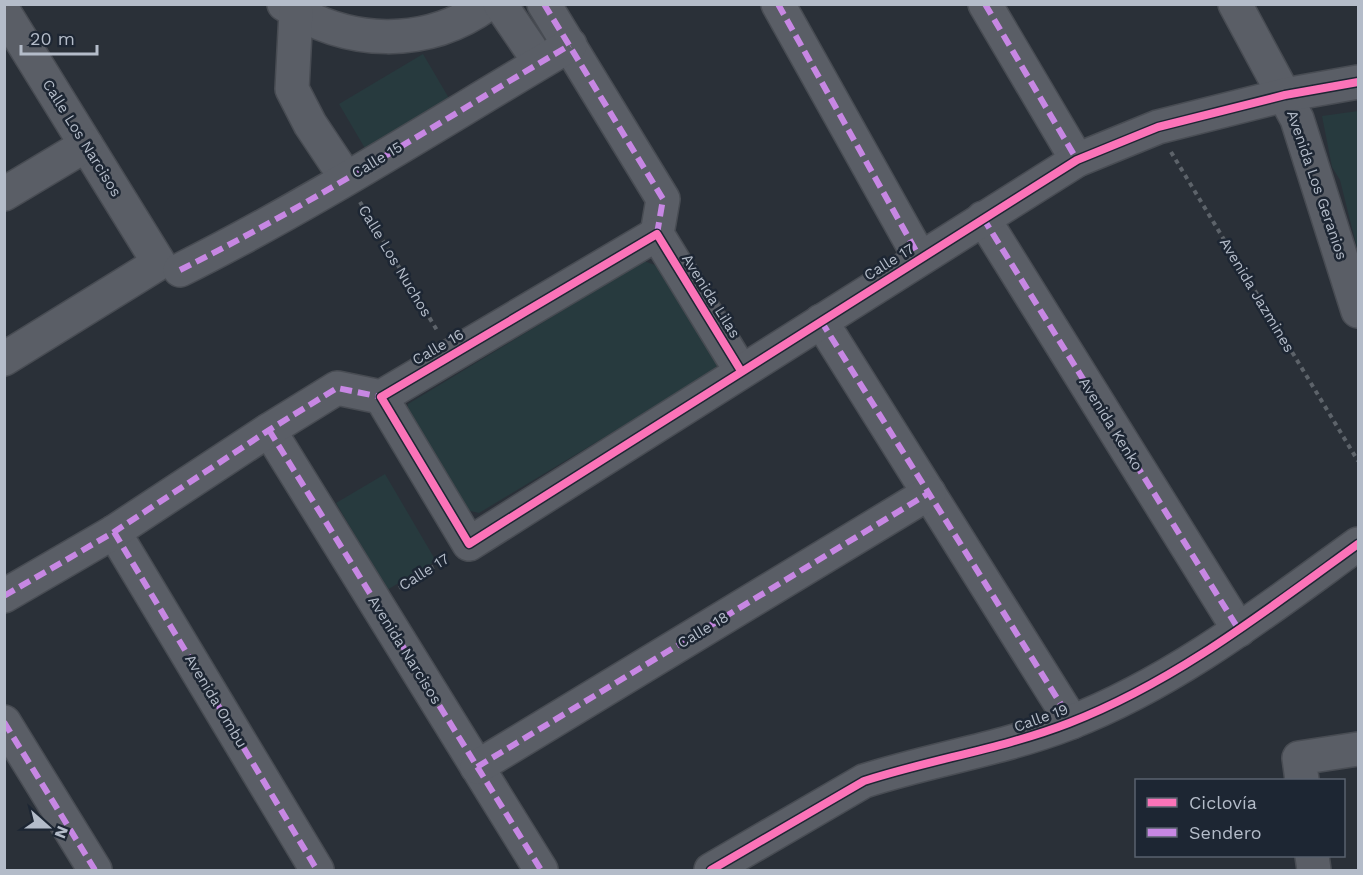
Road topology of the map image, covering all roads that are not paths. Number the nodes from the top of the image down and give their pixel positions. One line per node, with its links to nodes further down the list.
1 (488, 4): 7 (street)
2 (500, 4): 10 (street)
3 (544, 4): 9 (street)
4 (778, 4): 19 (street)
5 (985, 4): 14 (street)
6 (1234, 4): 12 (street, Avenida Los Geranios)
7 (290, 8): 15 (street)
8 (6, 20): 13 (street, Calle Los Narcisos)
9 (570, 45): 15 (street, Calle 15); 18 (street)
10 (530, 48)
11 (1359, 82): 12 (street, Calle 17)
12 (1285, 95): 14 (street, Calle 17); 21 (street, Avenida Los Geranios)
13 (86, 145): 16 (street); 20 (street, Calle Los Narcisos)
14 (1077, 160): 17 (street, Calle 17)
15 (346, 178): 20 (street, Calle 15)
16 (4, 194)
17 (983, 218): 19 (street, Calle 17); 31 (street, Avenida Kenko)
18 (657, 234): 24 (street, Avenida Lilas); 25 (street, Calle 16)
19 (921, 258): 22 (street, Calle 17)
20 (170, 267): 23 (street, Calle 15)
21 (1359, 311)
22 (821, 321): 24 (street, Calle 17); 27 (street)
23 (4, 359)
24 (741, 371): 25 (street, Calle 17)
25 (381, 397): 26 (street)
26 (269, 430): 28 (street); 35 (street, Avenida Narcisos)
27 (929, 493): 32 (street); 35 (street, Calle 18)
28 (114, 532): 30 (street); 38 (street, Avenida Ombu)
29 (1359, 544): 31 (street, Calle 19)
30 (4, 596)
31 (1239, 630): 32 (street, Calle 19)
32 (1072, 722): 40 (street, Calle 19)
33 (4, 723): 37 (street)
34 (1359, 749): 36 (street)
35 (477, 767): 39 (street, Avenida Narcisos)
36 (1302, 779)
37 (95, 870)
38 (317, 870)
39 (541, 870)
40 (711, 870)

